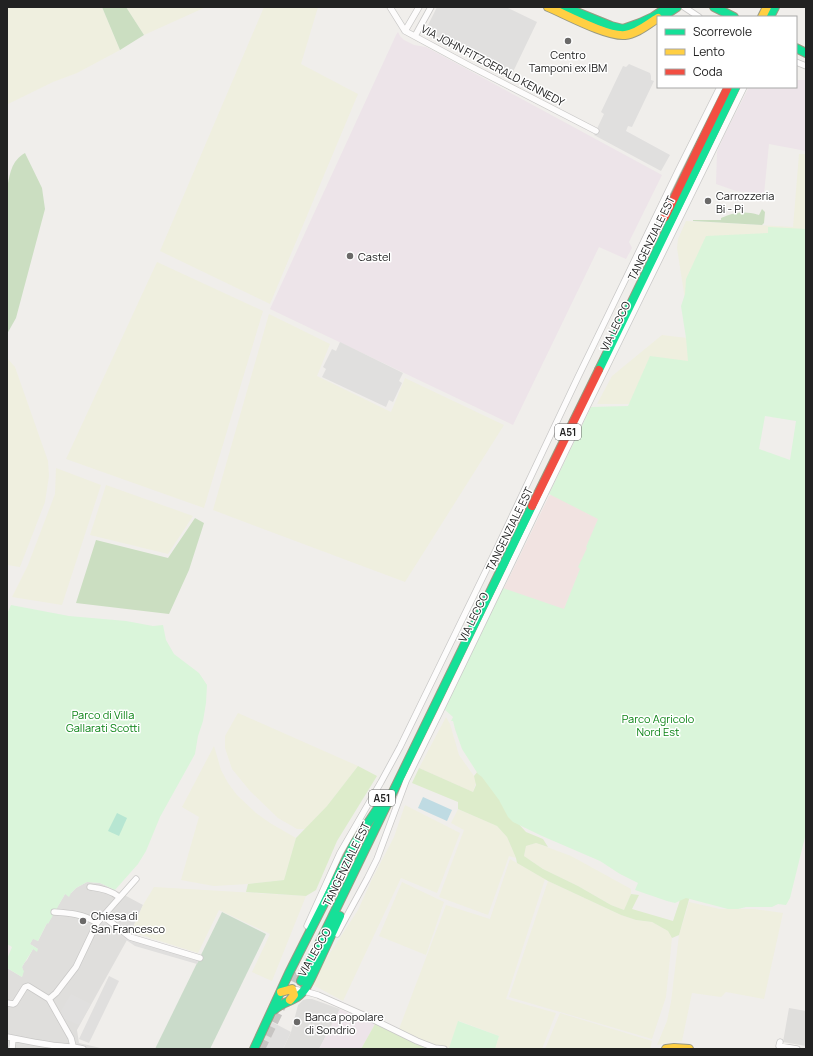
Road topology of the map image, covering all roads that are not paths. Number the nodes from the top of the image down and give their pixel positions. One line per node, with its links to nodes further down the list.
1 (390, 7): 17 (street, VIA JOHN FITZGERALD KENNEDY)
2 (419, 7): 17 (street)
3 (430, 7): 18 (street)
4 (548, 7): 16 (main road)
5 (564, 7): 6 (main road)
6 (668, 7)
7 (677, 7): 12 (main road)
8 (684, 7): 13 (street)
9 (706, 7): 10 (main road)
10 (717, 8): 14 (main road)
11 (773, 10): 15 (main road)
12 (662, 16)
13 (698, 16)
14 (732, 16)
15 (764, 16)
16 (657, 19)
17 (405, 32): 18 (street, VIA JOHN FITZGERALD KENNEDY)
18 (415, 36): 23 (street, VIA JOHN FITZGERALD KENNEDY)
19 (720, 88): 32 (street, VIA LECCO)
20 (728, 88): 24 (main road, TANGENZIALE EST / A51)
21 (736, 88): 24 (main road, TANGENZIALE EST / A51)
22 (744, 88): 33 (street, VIA LECCO)
23 (596, 131)
24 (381, 808): 32 (main road); 33 (main road); 34 (main road, TANGENZIALE EST / A51)
25 (136, 879): 27 (street)
26 (90, 887): 27 (street)
27 (120, 897): 29 (street)
28 (54, 912): 30 (street)
29 (103, 916): 30 (street); 31 (street)
30 (97, 923): 38 (street)
31 (200, 958)
32 (288, 973): 35 (main road, VIA LECCO)
33 (313, 973): 36 (street); 37 (main road, VIA LECCO)
34 (299, 977)
35 (281, 992): 37 (main road, VIA LECCO); 37 (main road); 40 (main road, VIA LECCO)
36 (318, 995): 37 (street); 37 (street); 48 (street)
37 (295, 997): 40 (main road, VIA LECCO)
38 (49, 999): 39 (street); 43 (street)
39 (7, 1003)
40 (270, 1016): 47 (main road, VIA LECCO)
41 (10, 1038): 44 (street); 45 (street)
42 (780, 1042): 52 (street)
43 (73, 1046): 44 (street); 46 (street)
44 (48, 1047)
45 (12, 1049)
46 (83, 1049)
47 (254, 1049)
48 (434, 1049): 49 (street)
49 (444, 1049)
50 (666, 1049): 51 (main road)
51 (689, 1049)
52 (797, 1049)

